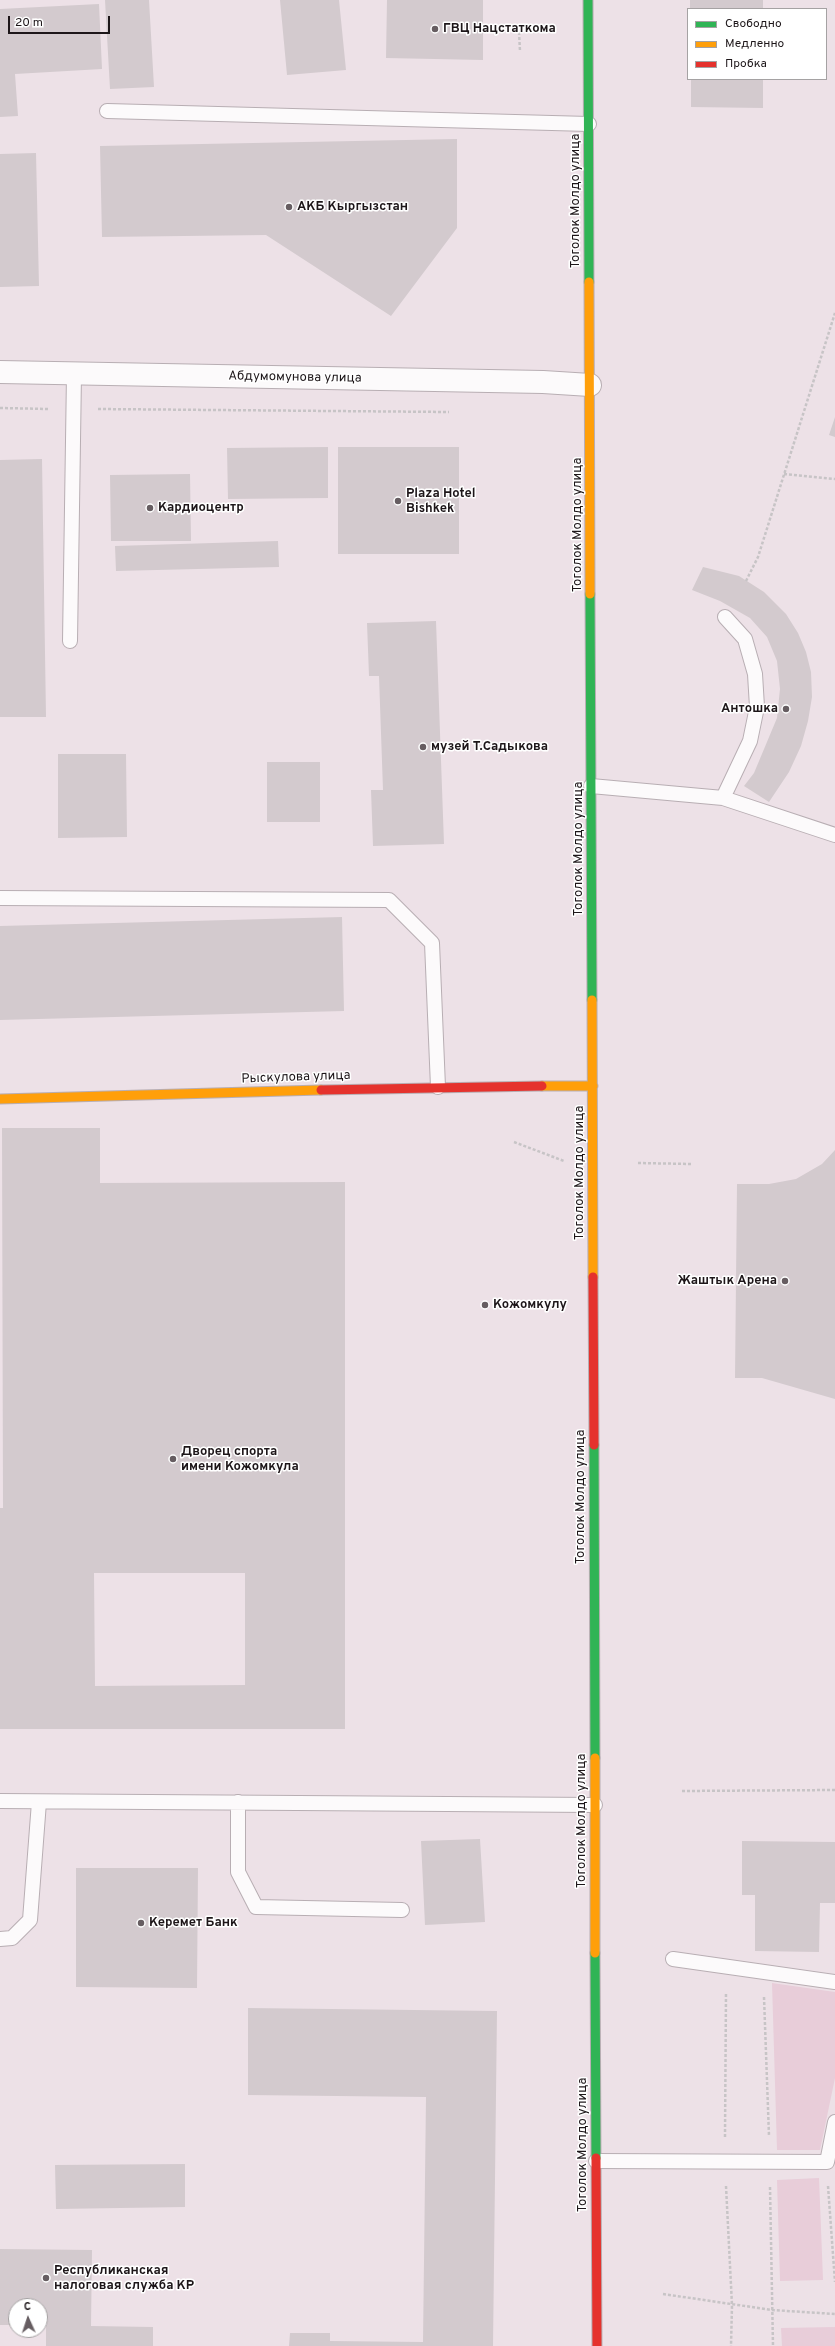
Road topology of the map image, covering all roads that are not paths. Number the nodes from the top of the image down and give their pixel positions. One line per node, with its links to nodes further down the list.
1 (588, 0): 3 (main road, Тоголок Молдо улица)
2 (106, 111): 3 (lane)
3 (589, 124): 6 (main road, Тоголок Молдо улица)
4 (0, 372): 5 (street, Абдумомунова улица)
5 (74, 374): 6 (street, Абдумомунова улица); 8 (lane)
6 (590, 385): 9 (main road, Тоголок Молдо улица)
7 (725, 618): 10 (lane)
8 (70, 641)
9 (592, 786): 10 (lane); 13 (main road, Тоголок Молдо улица)
10 (723, 798): 11 (lane)
11 (835, 835)
12 (0, 898): 14 (lane)
13 (593, 1086): 14 (main road, Рыскулова улица); 19 (main road, Тоголок Молдо улица)
14 (438, 1087): 15 (main road, Рыскулова улица)
15 (0, 1099)
16 (0, 1801): 17 (lane)
17 (39, 1802): 18 (lane); 21 (lane)
18 (238, 1802): 19 (lane); 20 (lane)
19 (595, 1805): 25 (main road, Тоголок Молдо улица)
20 (402, 1910)
21 (0, 1939)
22 (672, 1959): 23 (lane)
23 (835, 1982)
24 (835, 2122): 25 (lane)
25 (596, 2161): 26 (main road, Тоголок Молдо улица)
26 (597, 2346)

